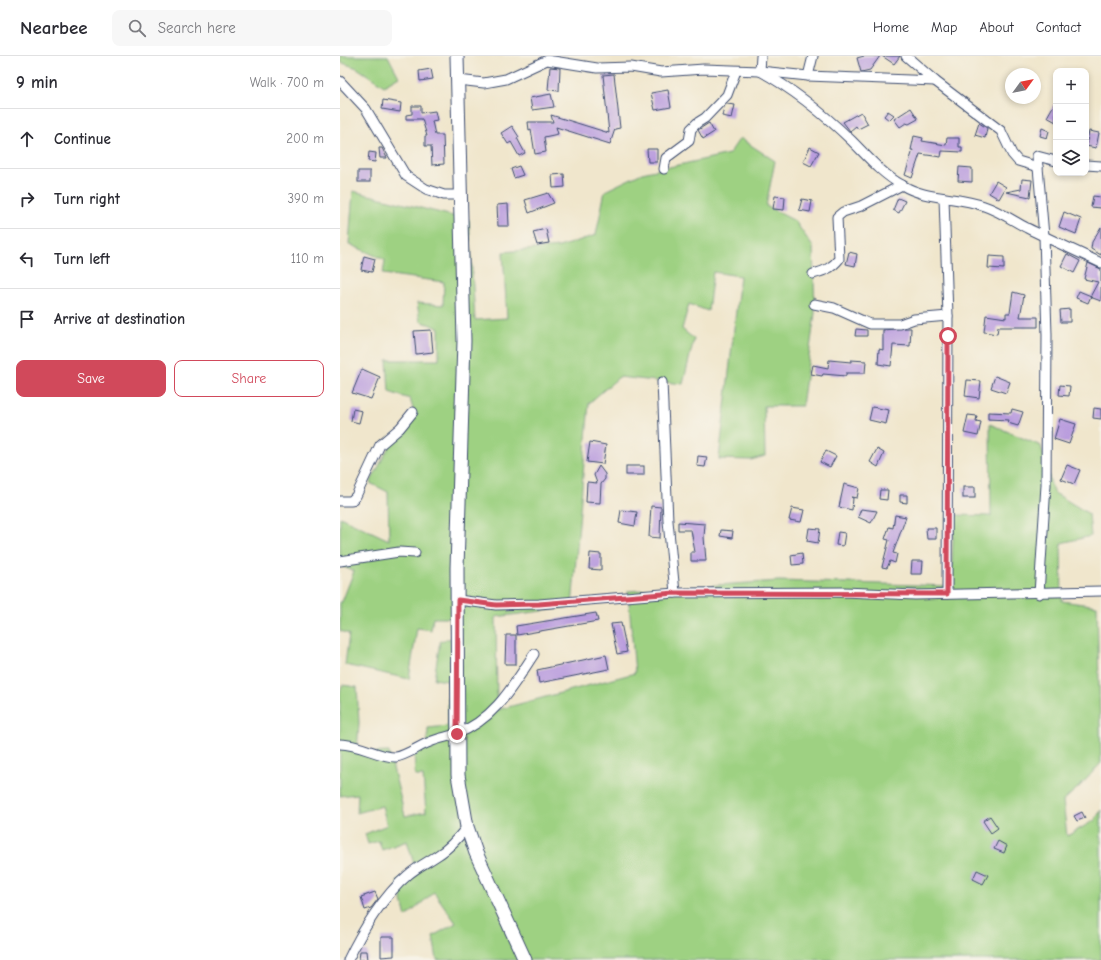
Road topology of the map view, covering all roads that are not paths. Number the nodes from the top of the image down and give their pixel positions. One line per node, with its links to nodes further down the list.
1 (457, 56): 8 (main road)
2 (761, 56): 6 (street)
3 (813, 56): 7 (street)
4 (906, 56): 10 (street)
5 (736, 71): 6 (street); 8 (street); 15 (street)
6 (760, 71): 7 (street); 16 (street)
7 (808, 76): 10 (street)
8 (458, 80): 17 (main road)
9 (340, 81): 17 (street)
10 (935, 81): 14 (street)
11 (1053, 159): 14 (street)
12 (1089, 165): 13 (street)
13 (1101, 166)
14 (1038, 167): 19 (street)
15 (664, 168)
16 (902, 185): 18 (street); 21 (street)
17 (461, 195): 33 (main road)
18 (944, 198): 19 (street); 23 (street)
19 (1044, 236): 20 (street); 32 (street)
20 (1101, 263)
21 (813, 274)
22 (814, 304): 23 (street)
23 (948, 316): 31 (street)
24 (662, 382): 30 (street)
25 (413, 412): 26 (street)
26 (340, 501)
27 (415, 553): 28 (street)
28 (340, 560)
29 (1101, 591): 32 (street)
30 (675, 593): 31 (street); 33 (street)
31 (947, 594): 32 (street)
32 (1039, 594)
33 (458, 600): 35 (main road)
34 (534, 654): 35 (street)
35 (457, 734): 36 (street); 37 (main road)
36 (340, 744)
37 (467, 827): 38 (street); 39 (main road)
38 (348, 960)
39 (525, 960)

